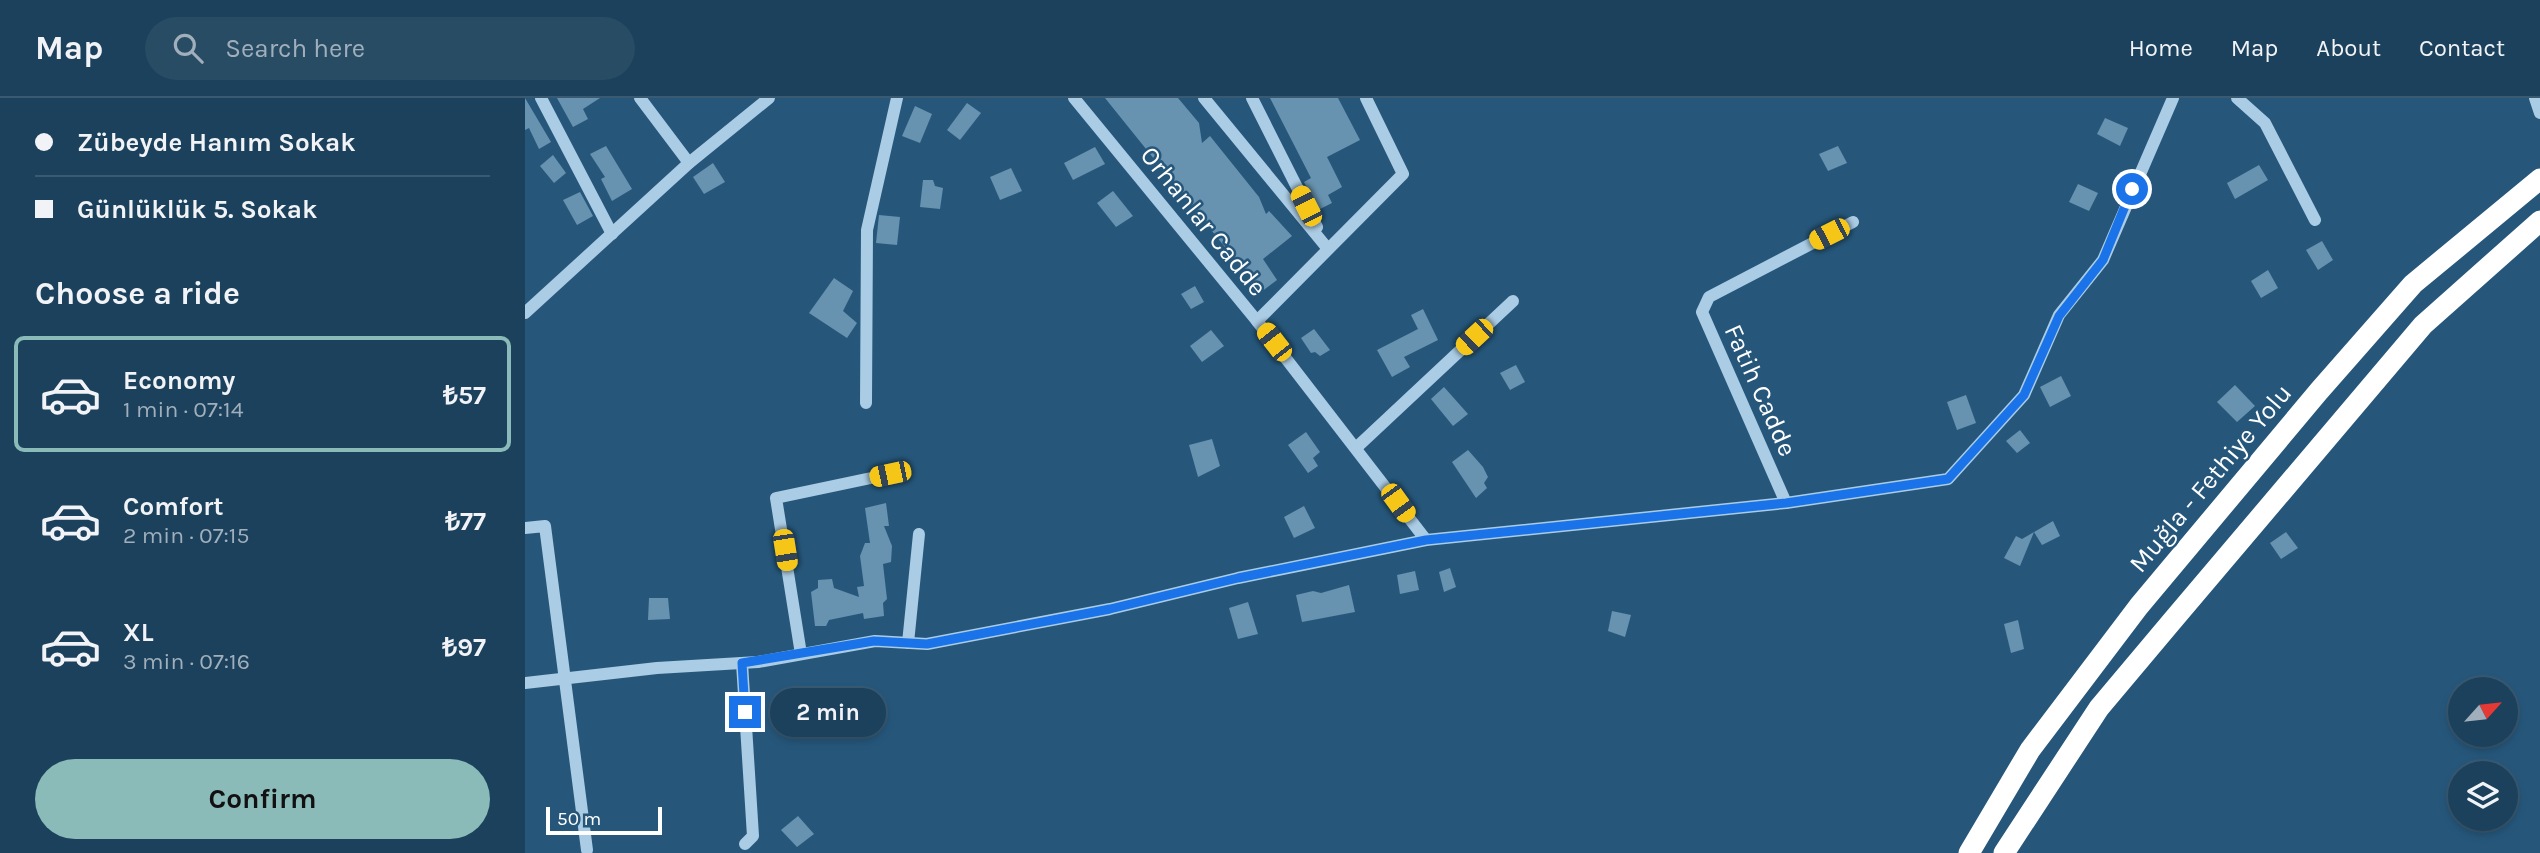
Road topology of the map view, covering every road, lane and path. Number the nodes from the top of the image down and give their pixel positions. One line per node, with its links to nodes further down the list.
1 (541, 98): 18 (street)
2 (639, 98): 13 (street)
3 (897, 98): 23 (street)
4 (1074, 98): 22 (street, Orhanlar Cadde)
5 (1204, 98): 19 (street)
6 (1252, 98): 19 (street)
7 (1366, 98): 19 (street)
8 (2173, 98): 26 (street)
9 (2237, 98): 15 (street)
10 (2535, 98): 12 (street)
11 (760, 100): 13 (street)
12 (2540, 113)
13 (689, 163): 18 (street)
14 (2540, 179): 37 (highway, Muğla - Fethiye Yolu)
15 (2315, 220)
16 (2540, 221): 38 (highway)
17 (1853, 222): 26 (street, Fatih Cadde)
18 (612, 234): 21 (street)
19 (1328, 249): 22 (street)
20 (1513, 301): 24 (street)
21 (525, 313)
22 (1257, 321): 24 (street, Orhanlar Cadde)
23 (866, 403)
24 (1357, 447): 29 (street, Orhanlar Cadde)
25 (890, 474): 31 (street)
26 (1786, 503): 29 (street)
27 (525, 528): 33 (street)
28 (919, 534): 30 (street)
29 (1426, 540): 30 (street)
30 (908, 643): 31 (street)
31 (801, 654): 32 (street)
32 (742, 663): 33 (street); 35 (street)
33 (564, 679): 34 (street); 36 (street)
34 (525, 683)
35 (745, 844)
36 (587, 850)
37 (1969, 853)
38 (2004, 853)

